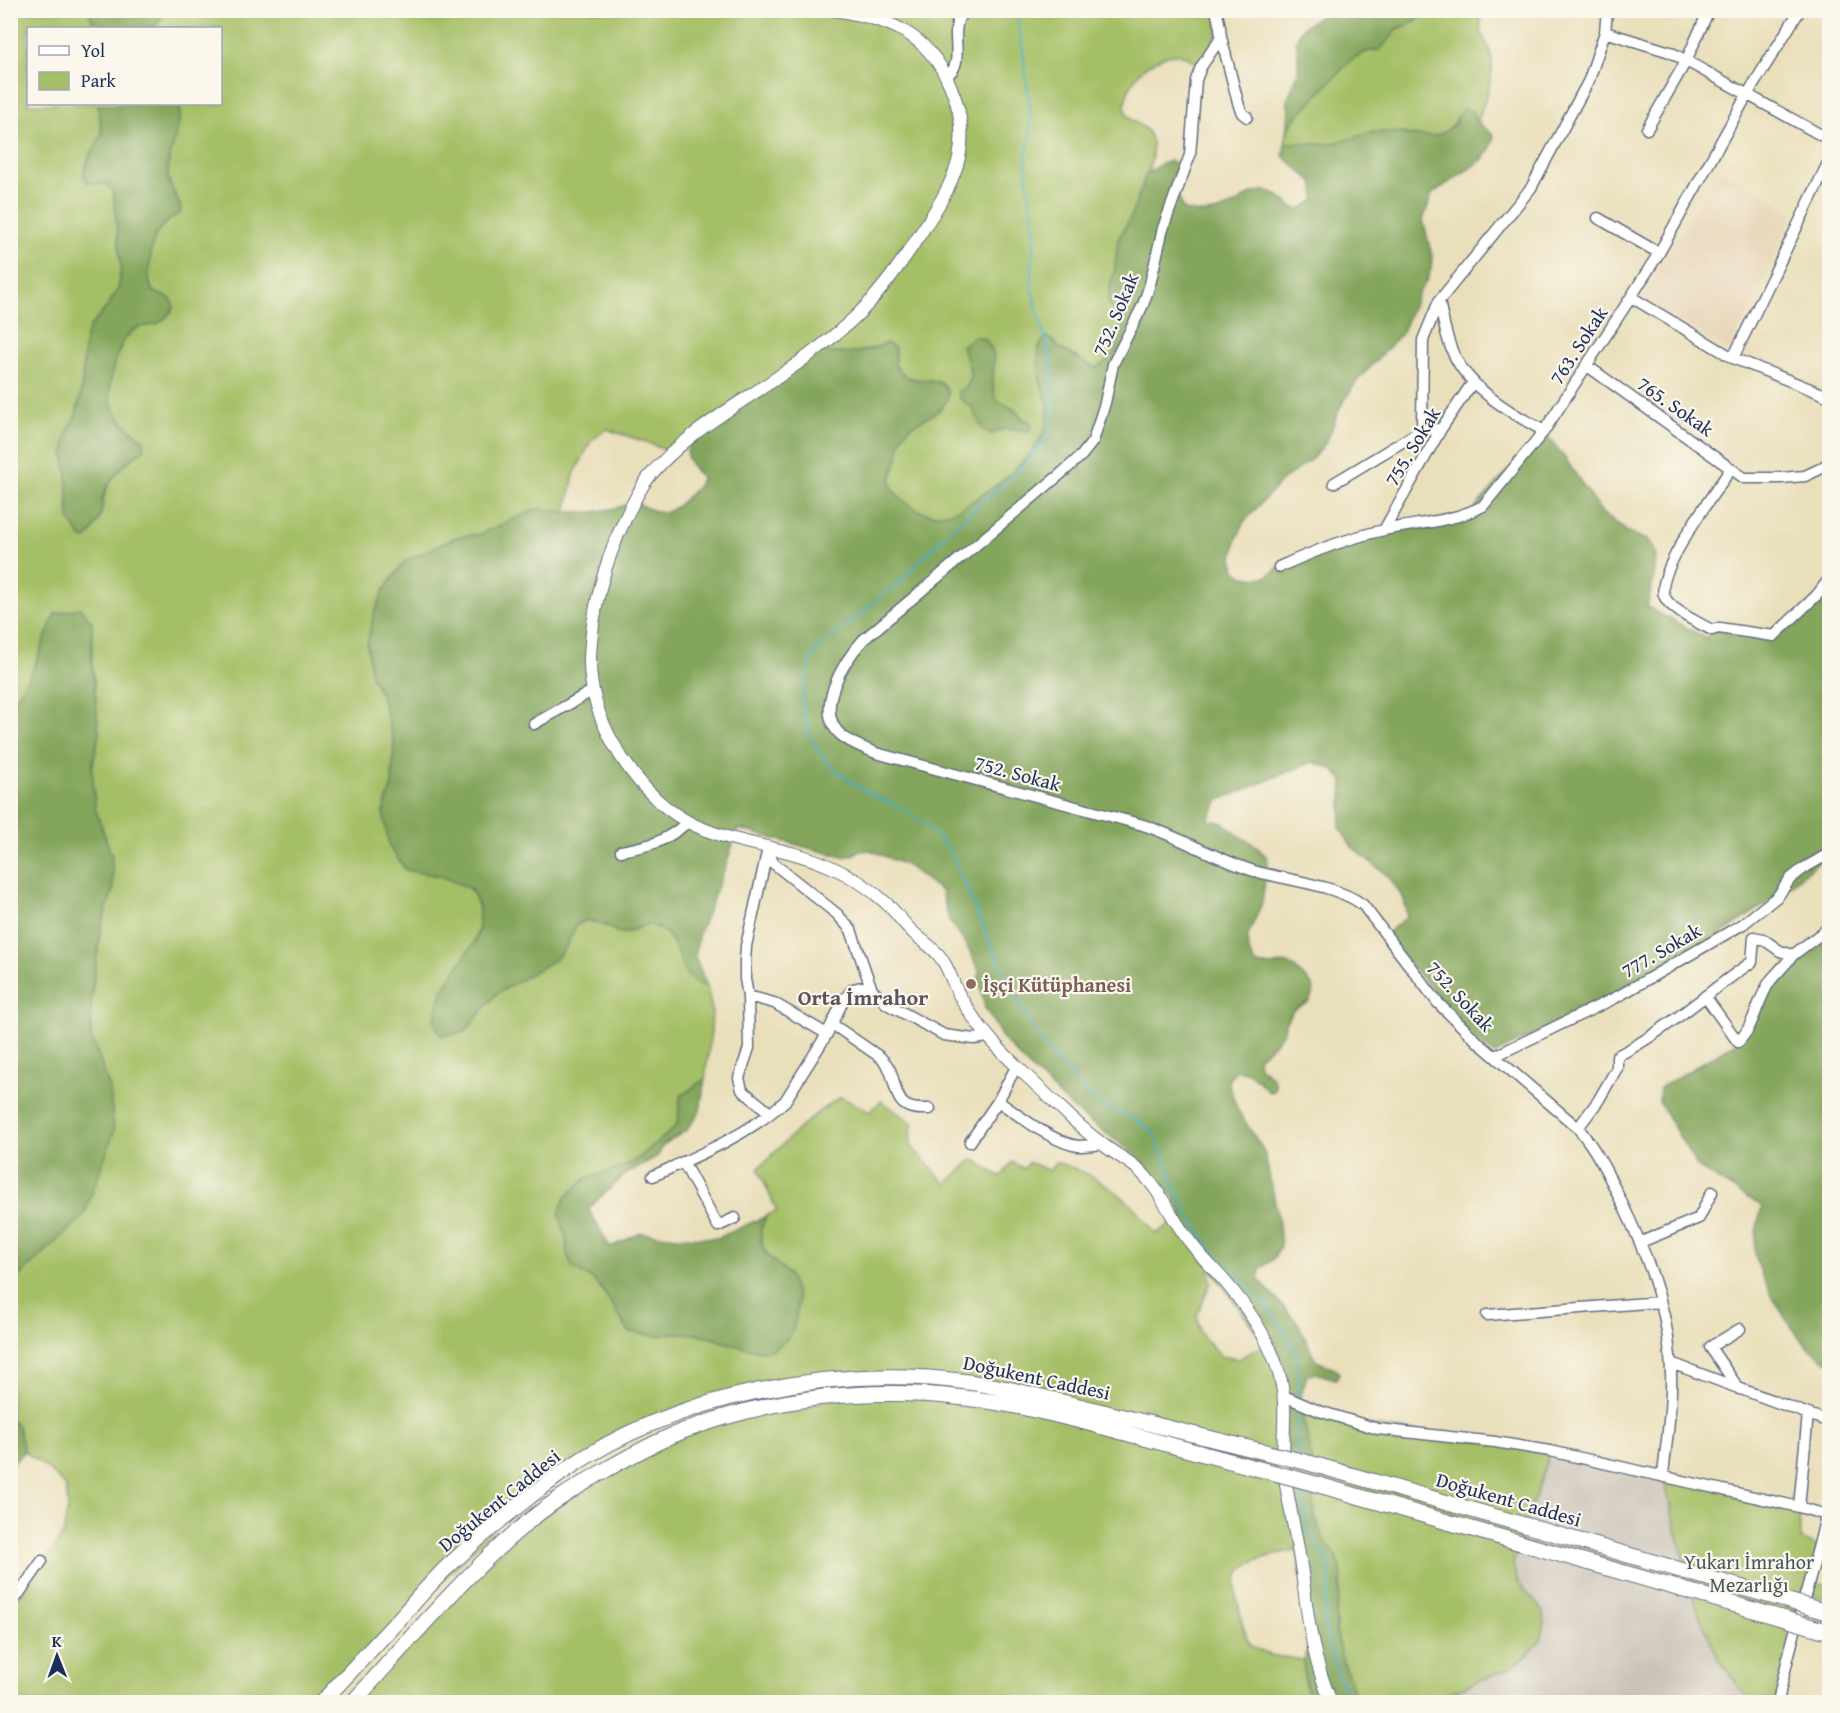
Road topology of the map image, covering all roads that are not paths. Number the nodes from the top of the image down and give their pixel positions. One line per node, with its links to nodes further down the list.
1 (834, 10): 10 (street)
2 (965, 10): 10 (street)
3 (1216, 10): 8 (street)
4 (1607, 10): 7 (street)
5 (1709, 10): 9 (street)
6 (1800, 10): 11 (street, 763. Sokak)
7 (1605, 32): 9 (street); 19 (street)
8 (1221, 37): 12 (street); 48 (street, 752. Sokak)
9 (1686, 61): 11 (street); 13 (street)
10 (946, 76): 33 (street)
11 (1747, 95): 14 (street); 17 (street, 763. Sokak)
12 (1247, 117)
13 (1647, 129)
14 (1830, 140)
15 (1830, 159): 20 (street)
16 (1598, 218): 17 (street)
17 (1659, 253): 18 (street, 763. Sokak)
18 (1631, 297): 20 (street); 21 (street, 763. Sokak)
19 (1439, 301): 22 (street); 25 (street)
20 (1733, 358): 23 (street)
21 (1586, 365): 26 (street, 763. Sokak); 28 (street, 765. Sokak)
22 (1473, 382): 24 (street, 755. Sokak); 26 (street)
23 (1830, 397)
24 (1441, 429): 25 (street); 30 (street, 755. Sokak)
25 (1422, 430): 29 (street)
26 (1544, 431): 30 (street, 763. Sokak)
27 (1830, 461): 28 (street, 765. Sokak)
28 (1731, 469): 32 (street)
29 (1334, 483)
30 (1384, 530): 31 (street, 763. Sokak)
31 (1279, 567)
32 (1830, 578)
33 (592, 691): 34 (street); 35 (street)
34 (534, 724)
35 (688, 822): 36 (street); 37 (street)
36 (768, 848): 43 (street); 44 (street); 47 (street)
37 (621, 851)
38 (1830, 854): 39 (street, 777. Sokak)
39 (1743, 924): 41 (street); 48 (street, 777. Sokak)
40 (1830, 927): 42 (street)
41 (1754, 937): 42 (street); 45 (street)
42 (1793, 956): 45 (street)
43 (869, 985): 46 (street); 47 (street)
44 (748, 996): 46 (street); 52 (street)
45 (1705, 996): 53 (street)
46 (829, 1029): 51 (street); 52 (street)
47 (988, 1036): 49 (street)
48 (1495, 1056): 53 (street, 752. Sokak)
49 (1016, 1067): 50 (street); 55 (street)
50 (998, 1101): 54 (street); 55 (street)
51 (930, 1109)
52 (770, 1113): 56 (street)
53 (1578, 1128): 60 (street, 752. Sokak)
54 (970, 1142)
55 (1102, 1144): 66 (street)
56 (683, 1162): 57 (street); 59 (street)
57 (653, 1176)
58 (1712, 1192): 60 (street)
59 (735, 1218)
60 (1641, 1242): 61 (street, 752. Sokak)
61 (1660, 1302): 62 (street); 64 (street, 752. Sokak)
62 (1487, 1315)
63 (1740, 1329): 65 (street)
64 (1671, 1364): 65 (street); 70 (street, 752. Sokak)
65 (1739, 1389): 68 (street)
66 (1284, 1396): 70 (street); 79 (street)
67 (1082, 1414): 75 (main road, Doğukent Caddesi, bridge); 76 (main road, Doğukent Caddesi, bridge); 77 (main road, Doğukent Caddesi); 78 (main road, Doğukent Caddesi)
68 (1809, 1414): 69 (street); 71 (street)
69 (1830, 1422)
70 (1663, 1475): 71 (street)
71 (1799, 1507): 72 (street)
72 (1828, 1516): 80 (street)
73 (42, 1561): 74 (street)
74 (10, 1606)
75 (1830, 1613)
76 (1830, 1632)
77 (322, 1702)
78 (353, 1702)
79 (1331, 1702)
80 (1778, 1702)

